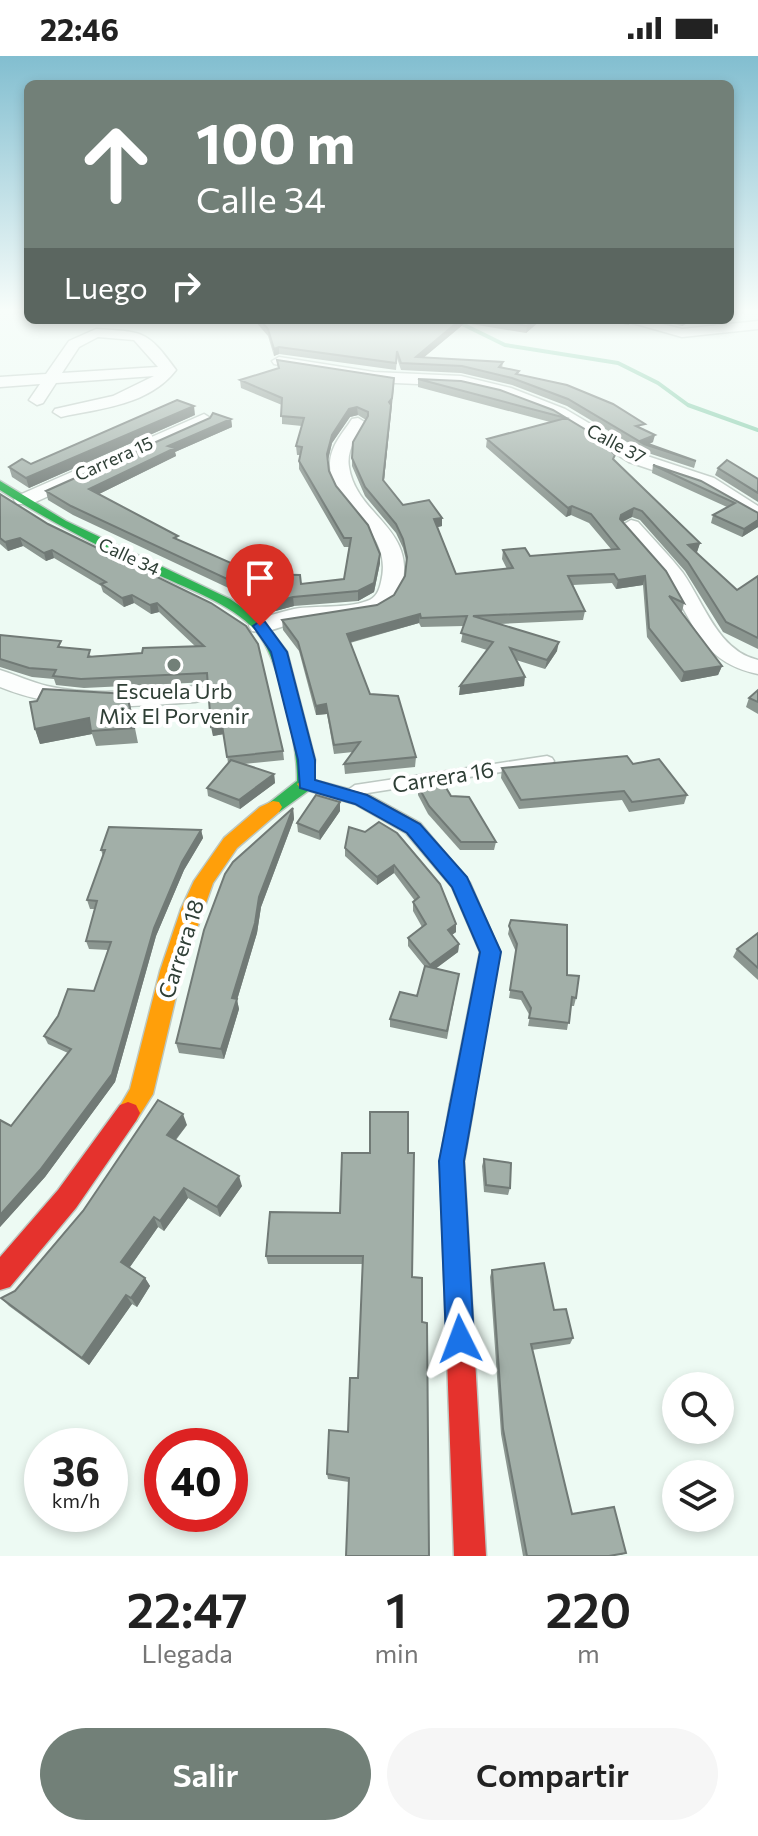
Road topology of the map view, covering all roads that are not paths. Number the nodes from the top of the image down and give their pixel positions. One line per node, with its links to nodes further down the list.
1 (50, 378): 5 (street)
2 (81, 378): 5 (street)
3 (162, 378): 8 (street)
4 (396, 378): 13 (street, Calle 37)
5 (48, 381): 6 (street); 7 (street)
6 (0, 382)
7 (37, 400)
8 (61, 412)
9 (204, 419): 12 (street, Carrera 15)
10 (358, 423): 15 (street)
11 (0, 485): 12 (street, Calle 34)
12 (24, 500): 15 (street, Calle 34)
13 (758, 515)
14 (631, 526): 16 (street)
15 (260, 626): 20 (street)
16 (753, 667)
17 (0, 678): 18 (street)
18 (195, 694)
19 (547, 761): 21 (lane, Carrera 16)
20 (306, 784): 21 (street); 22 (street, Carrera 18)
21 (339, 793): 23 (street)
22 (0, 1277)
23 (470, 1556)

